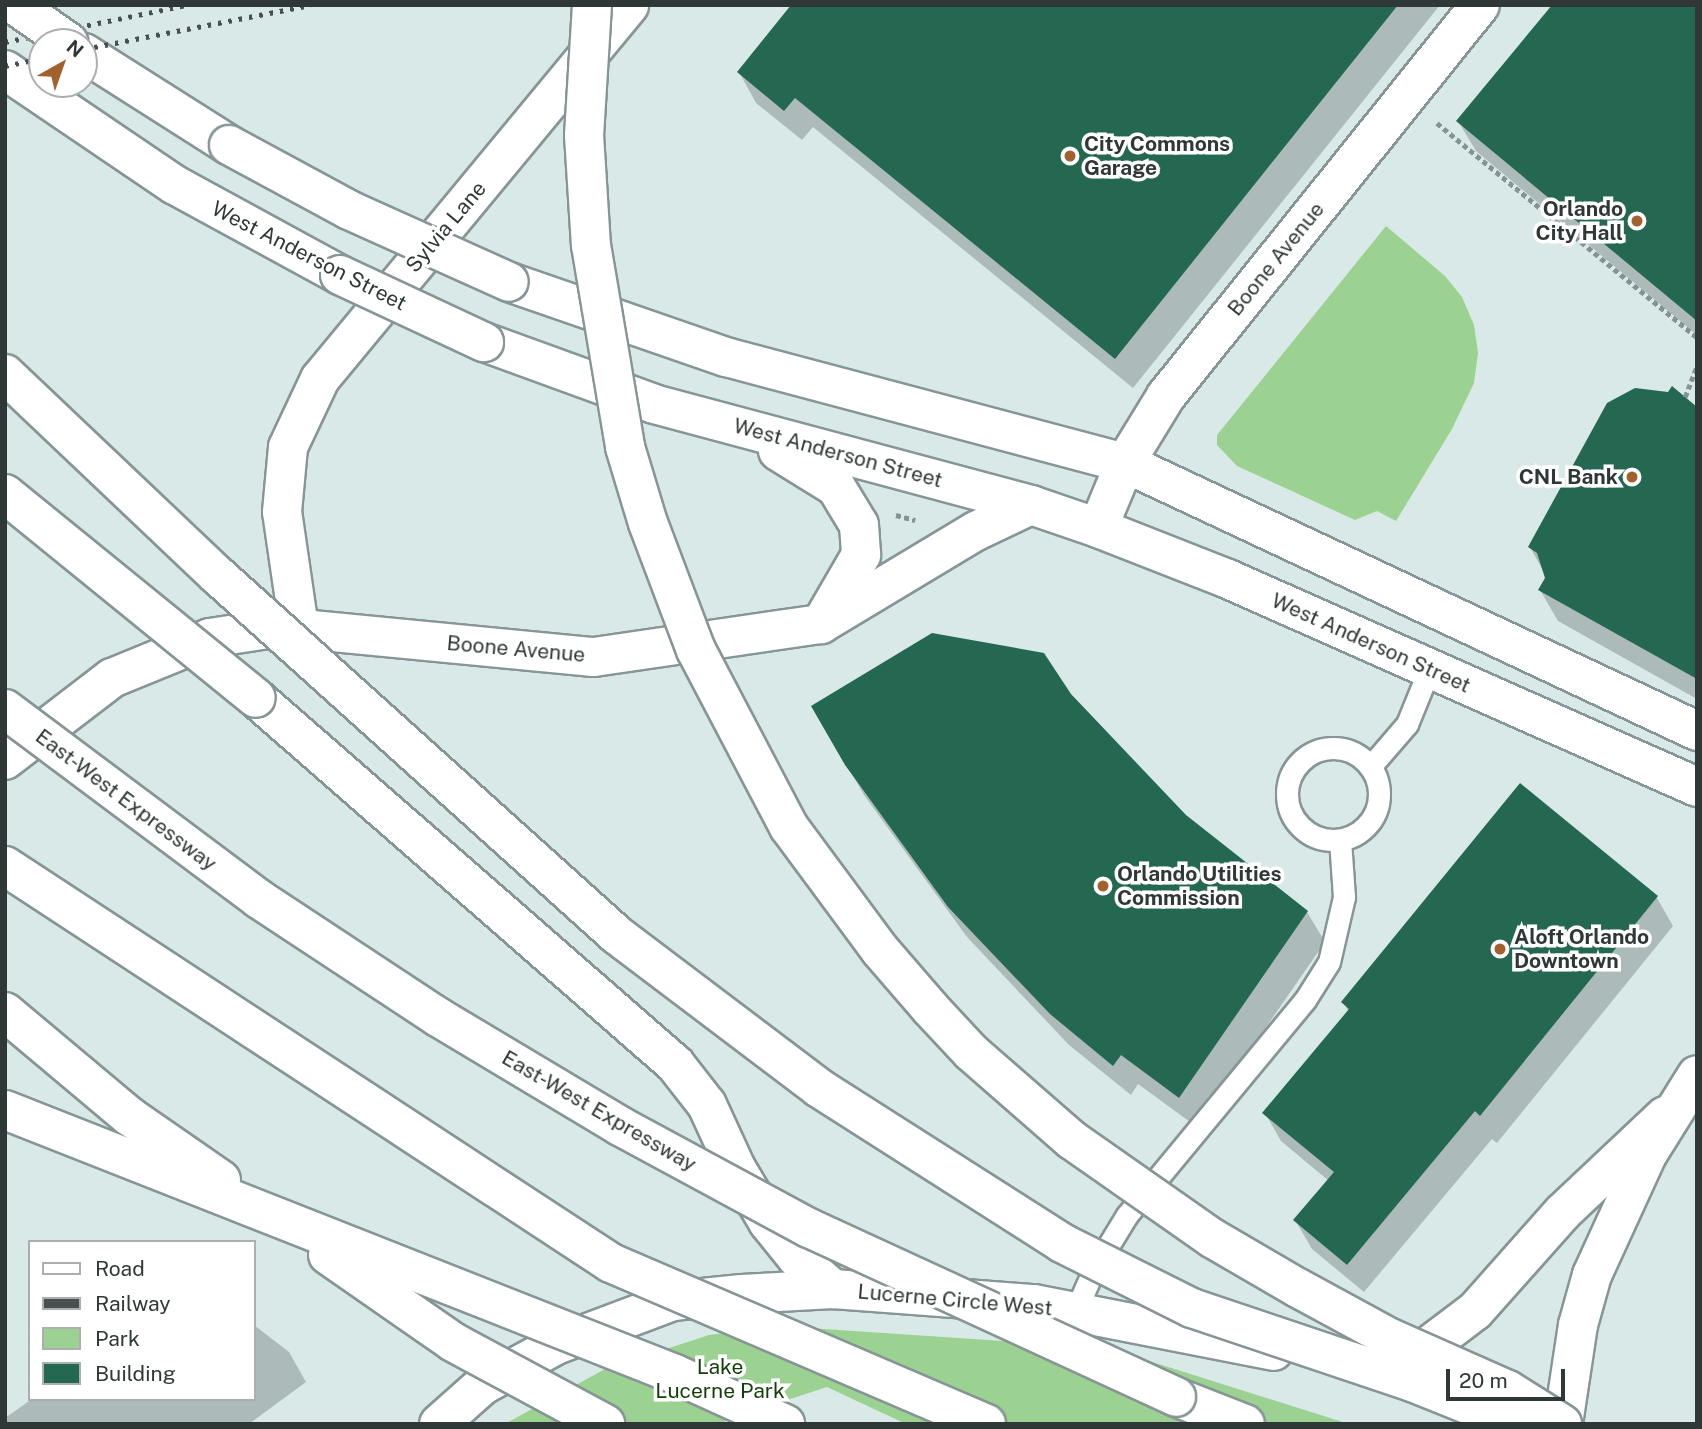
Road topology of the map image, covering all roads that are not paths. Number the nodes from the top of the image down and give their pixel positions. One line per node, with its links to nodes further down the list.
1 (15, 5): 5 (main road, bridge)
2 (592, 5): 28 (main road, bridge)
3 (628, 5): 15 (main road, Sylvia Lane)
4 (1480, 5): 10 (main road, Boone Avenue)
5 (48, 28)
6 (98, 62): 10 (main road, bridge)
7 (5, 70): 9 (main road, West Anderson Street, bridge)
8 (5, 374): 38 (main road, bridge)
9 (723, 422): 12 (main road, West Anderson Street); 14 (main road)
10 (1125, 463): 13 (main road, Boone Avenue); 18 (main road)
11 (5, 494): 29 (main road, bridge)
12 (1031, 505): 13 (main road, West Anderson Street); 14 (main road, Boone Avenue)
13 (1098, 528): 16 (main road, West Anderson Street)
14 (821, 624): 15 (main road, Boone Avenue)
15 (299, 628): 19 (main road, Boone Avenue)
16 (1429, 670): 20 (lane); 21 (main road, West Anderson Street)
17 (5, 709): 36 (main road, East-West Expressway, bridge)
18 (1697, 731)
19 (5, 760)
20 (1370, 767): 22 (lane); 22 (lane)
21 (1692, 789)
22 (1340, 840): 28 (lane)
23 (5, 866): 35 (main road, bridge)
24 (5, 1012): 33 (main road, bridge)
25 (1697, 1075): 26 (main road)
26 (1674, 1107): 31 (main road); 39 (main road)
27 (5, 1110): 34 (main road, bridge)
28 (1145, 1193): 30 (lane); 39 (main road, bridge)
29 (833, 1289): 30 (main road, Lucerne Circle West); 32 (main road, Lucerne Circle West)
30 (1075, 1312): 31 (main road, Lucerne Circle West)
31 (1344, 1368): 37 (main road, Lucerne Circle West)
32 (439, 1424)
33 (605, 1424)
34 (785, 1424)
35 (986, 1424)
36 (1245, 1424)
37 (1487, 1424)
38 (1517, 1424)
39 (1563, 1424)

